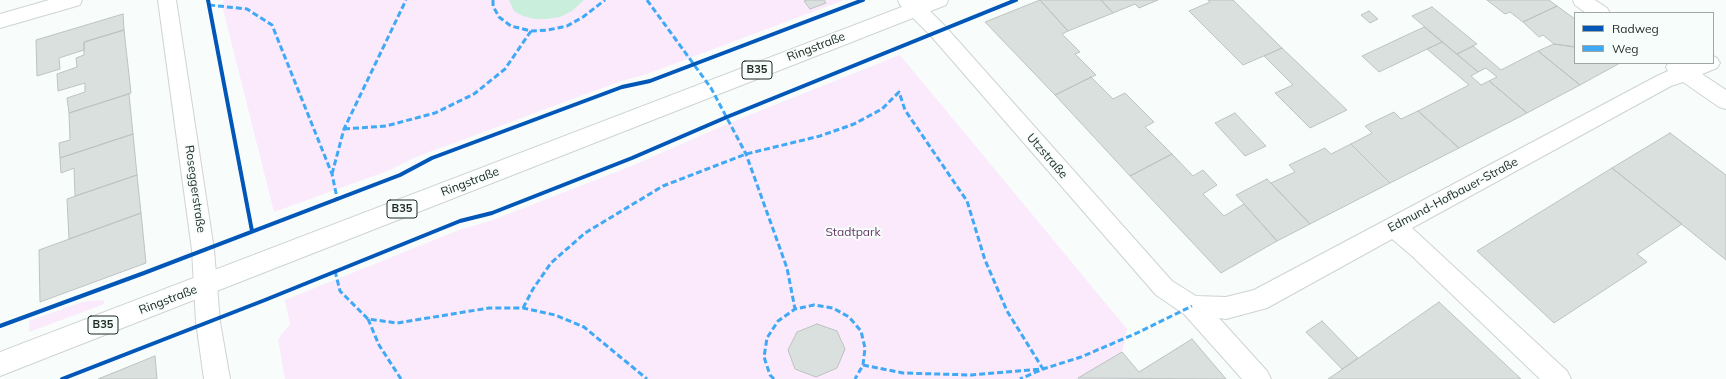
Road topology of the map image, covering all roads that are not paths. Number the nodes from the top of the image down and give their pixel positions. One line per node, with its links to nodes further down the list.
1 (73, 0): 7 (street)
2 (167, 0): 14 (street, Roseggerstraße)
3 (939, 0): 5 (street, Ringstraße / B35)
4 (1582, 0): 6 (street)
5 (911, 4): 14 (street, Ringstraße / B35); 15 (street, Utzstraße)
6 (1599, 12)
7 (0, 21)
8 (1726, 54): 9 (street)
9 (1714, 60)
10 (1703, 64): 11 (street, Edmund-Hofbauer-Straße)
11 (1677, 68): 12 (street); 13 (street, Edmund-Hofbauer-Straße)
12 (1726, 101)
13 (1394, 227): 15 (street, Edmund-Hofbauer-Straße); 19 (street)
14 (206, 285): 16 (street, Ringstraße / B35); 17 (street, Roseggerstraße)
15 (1192, 306): 18 (street)
16 (0, 364)
17 (217, 379)
18 (1258, 379)
19 (1558, 379)

